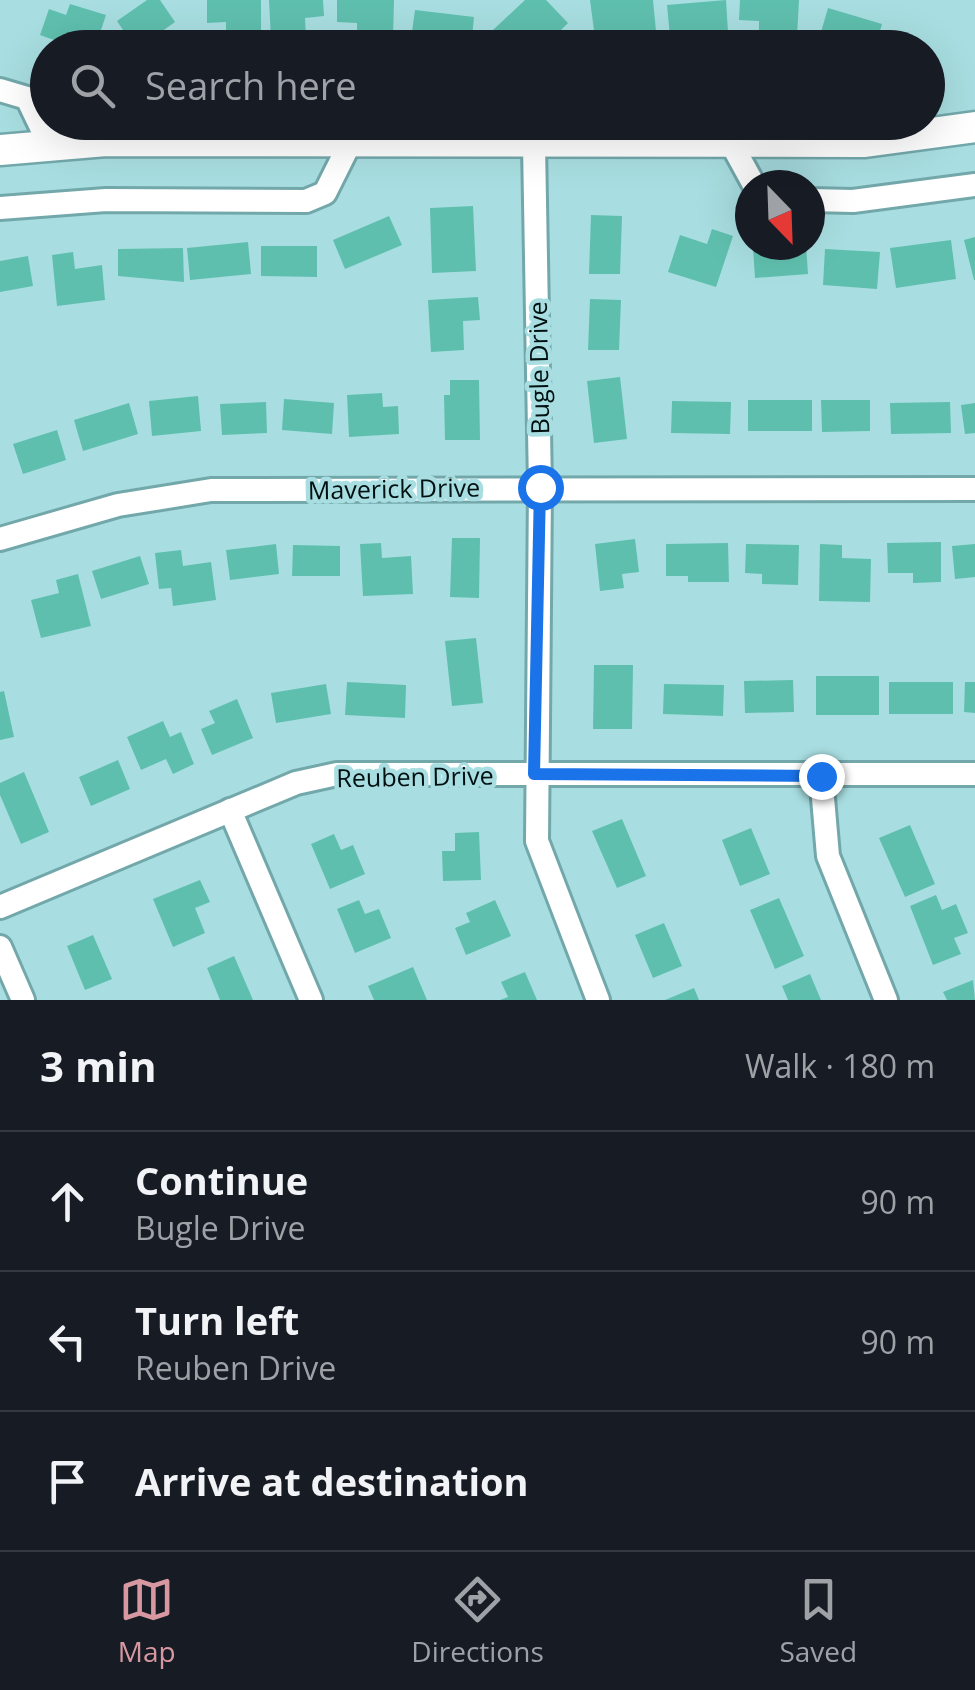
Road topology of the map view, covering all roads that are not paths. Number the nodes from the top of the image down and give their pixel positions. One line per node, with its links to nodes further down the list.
1 (0, 90): 2 (street)
2 (30, 104)
3 (975, 126): 4 (main road)
4 (945, 132)
5 (47, 140): 15 (street)
6 (93, 140): 15 (main road)
7 (304, 140): 14 (main road)
8 (369, 140): 14 (main road)
9 (490, 140): 16 (main road)
10 (546, 140): 16 (main road)
11 (695, 140): 13 (main road)
12 (749, 140): 13 (main road)
13 (732, 142): 18 (street)
14 (350, 143): 21 (street)
15 (49, 144): 17 (main road)
16 (534, 144): 22 (street, Bugle Drive)
17 (0, 150)
18 (746, 170)
19 (975, 185): 20 (street)
20 (825, 200)
21 (0, 208)
22 (540, 487): 23 (street, Maverick Drive); 24 (street, Maverick Drive); 25 (street, Bugle Drive)
23 (975, 489)
24 (0, 539)
25 (534, 774): 27 (street, Reuben Drive); 28 (street, Reuben Drive); 33 (street, Bugle Drive)
26 (975, 774): 27 (street, Reuben Drive)
27 (821, 776): 34 (street)
28 (230, 810): 29 (street, Reuben Drive); 32 (street)
29 (0, 907)
30 (0, 947): 31 (street)
31 (23, 1000)
32 (310, 1000)
33 (598, 1000)
34 (886, 1000)

